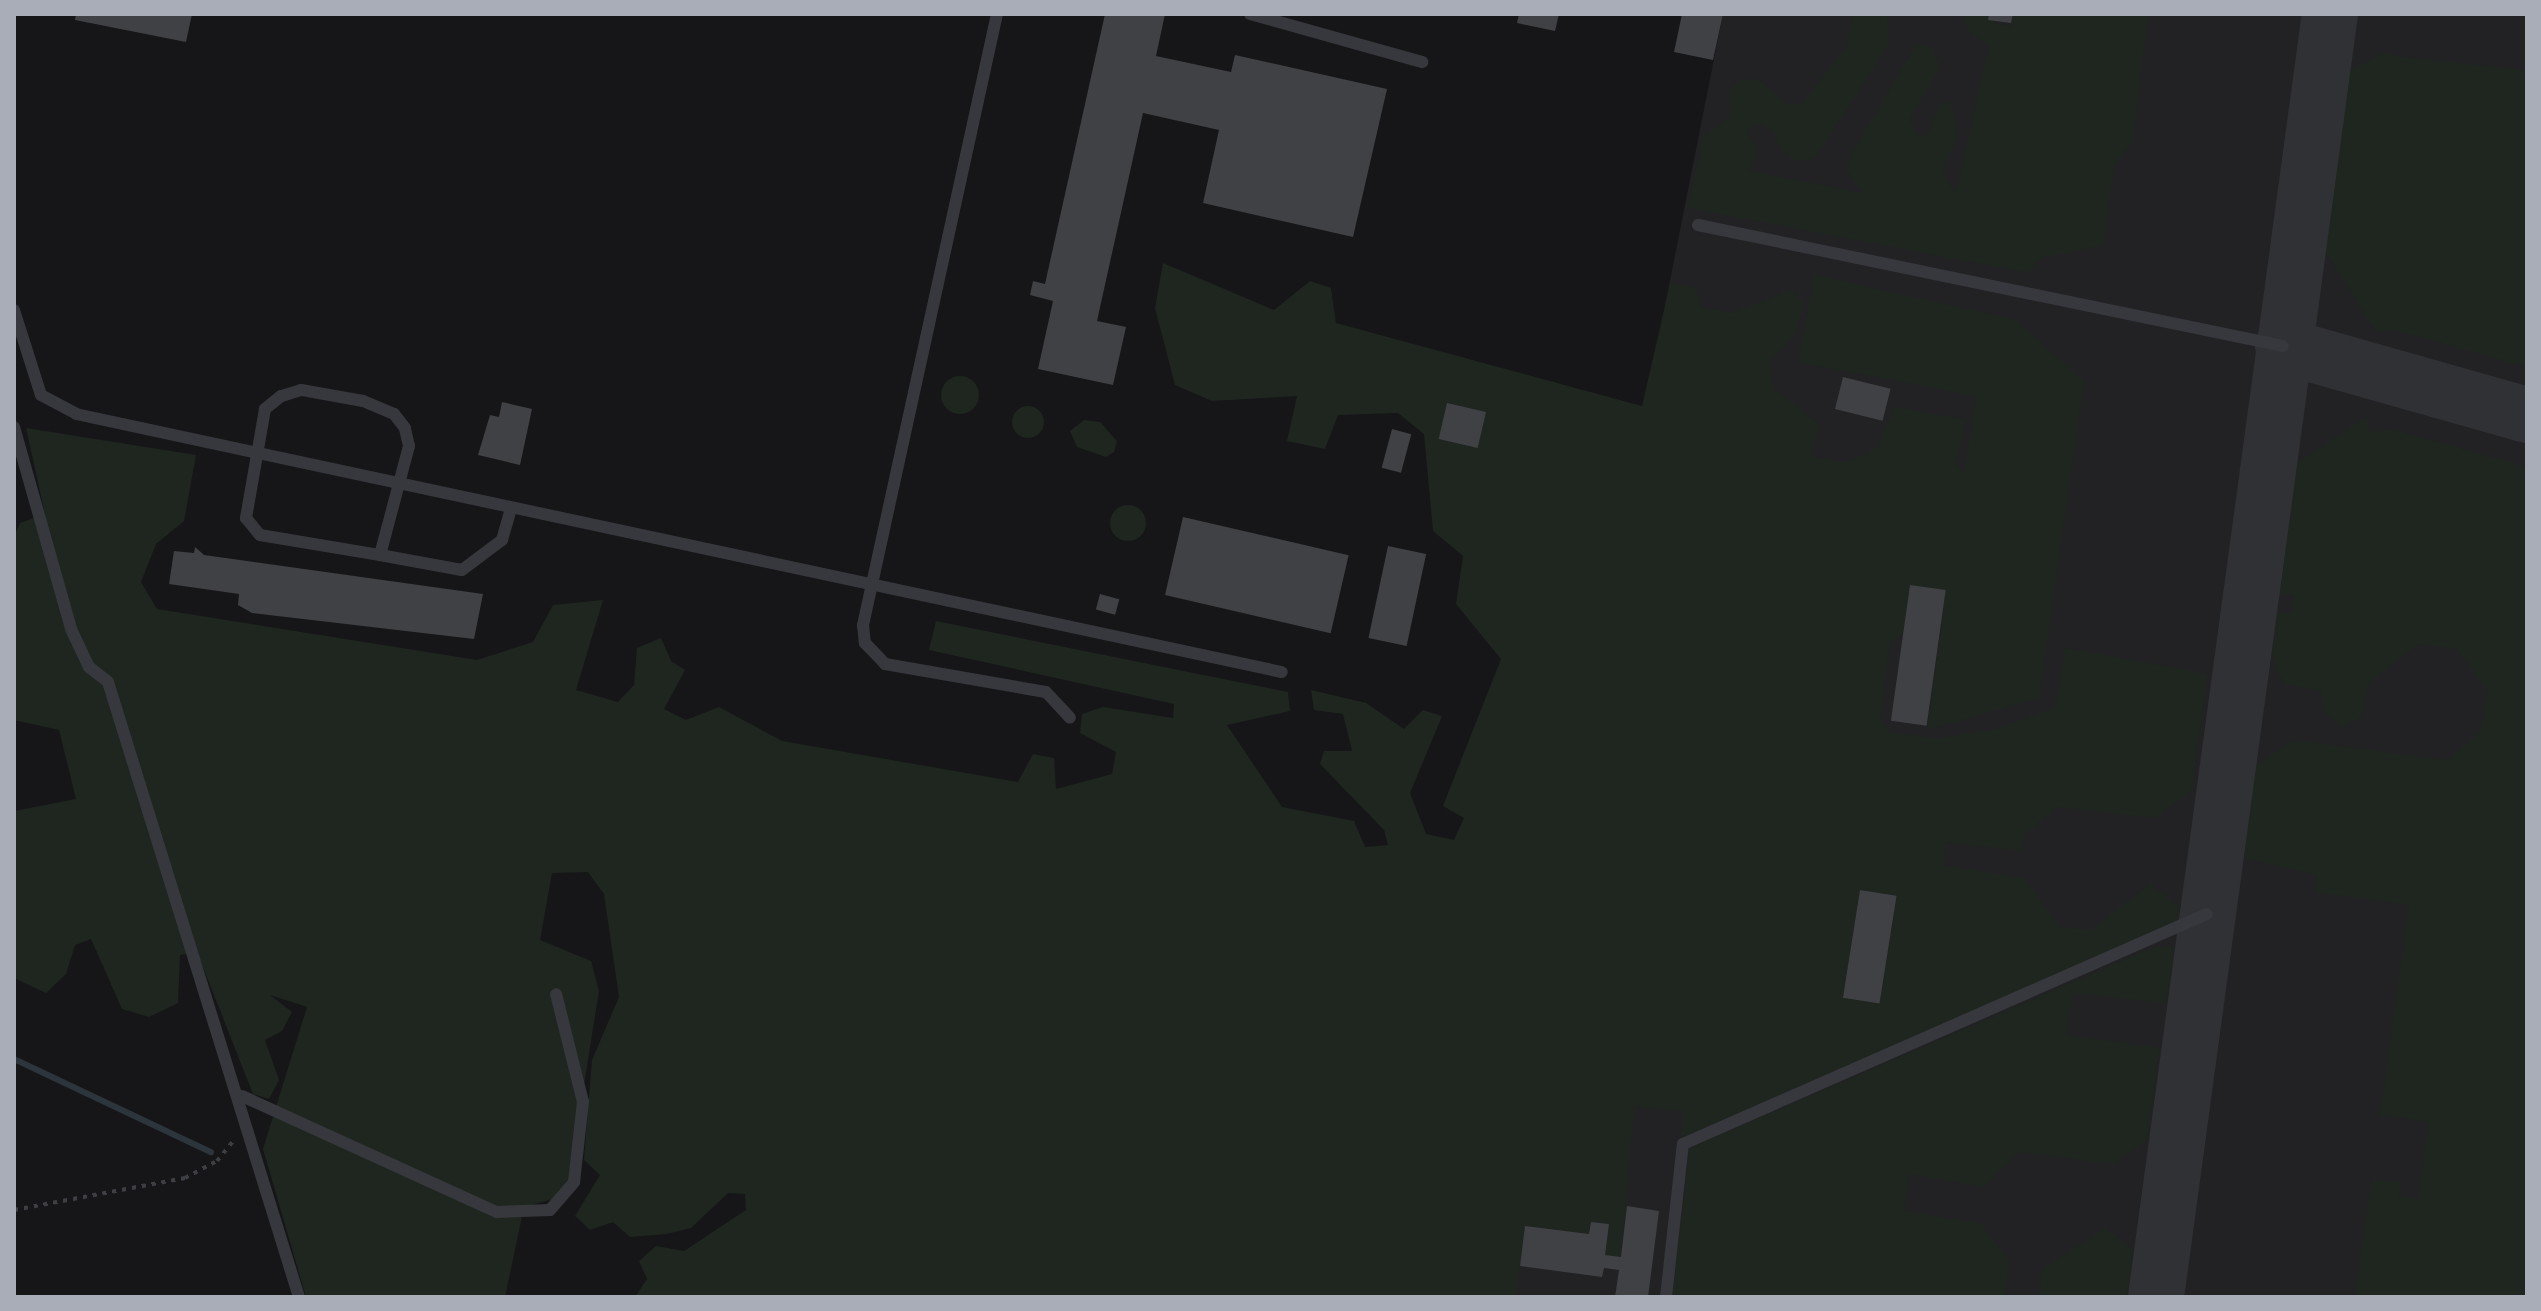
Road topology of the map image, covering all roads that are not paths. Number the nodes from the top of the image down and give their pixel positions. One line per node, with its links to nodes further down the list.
1 (997, 14): 12 (lane)
2 (1250, 14): 3 (lane)
3 (1422, 62)
4 (1698, 225): 6 (lane)
5 (14, 310): 8 (lane)
6 (2283, 346)
7 (14, 427): 17 (lane)
8 (256, 453): 9 (lane); 9 (lane); 11 (lane)
9 (401, 484): 10 (lane); 11 (lane)
10 (511, 508): 11 (lane); 12 (lane)
11 (380, 555)
12 (872, 585): 13 (lane); 14 (lane)
13 (1282, 672)
14 (1070, 718)
15 (2207, 914): 19 (lane)
16 (556, 994): 17 (lane)
17 (242, 1096): 18 (lane)
18 (299, 1297)
19 (1666, 1297)

